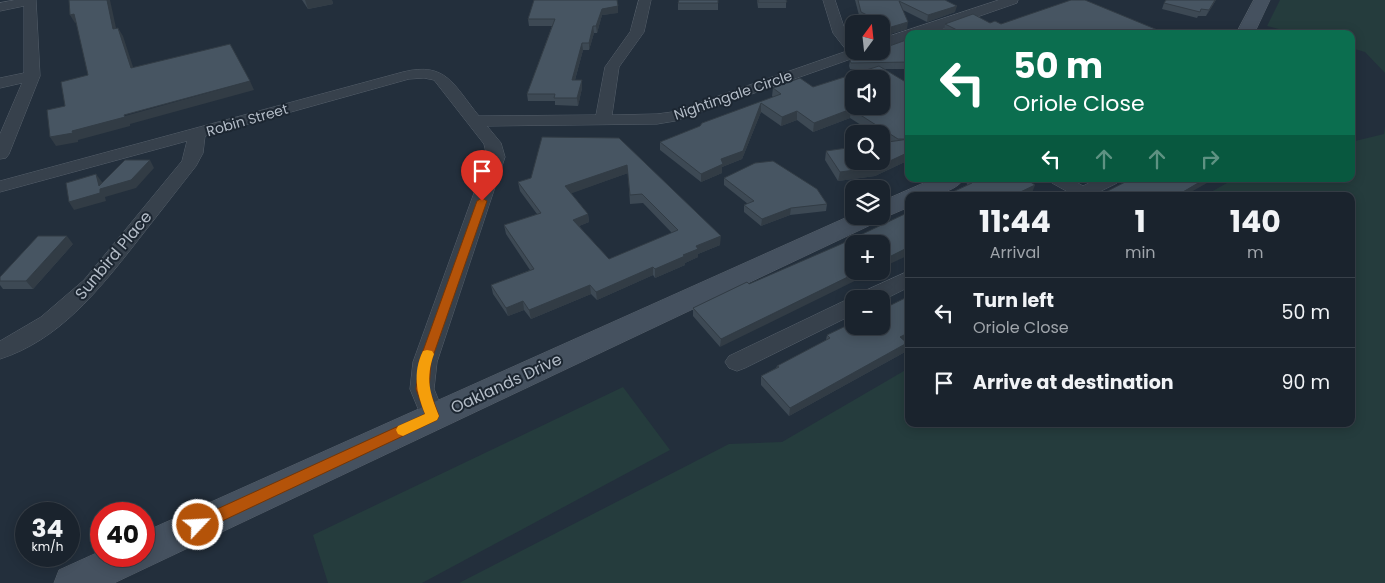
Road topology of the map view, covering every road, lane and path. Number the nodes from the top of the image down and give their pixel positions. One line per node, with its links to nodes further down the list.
1 (30, 0): 6 (street); 13 (street)
2 (644, 0): 15 (street)
3 (829, 0): 11 (street)
4 (1012, 0): 7 (street)
5 (1262, 0): 8 (street)
6 (0, 7)
7 (926, 30)
8 (1247, 30)
9 (905, 37): 10 (street)
10 (890, 41)
11 (845, 42)
12 (845, 56): 15 (street, Nightingale Circle)
13 (32, 76): 14 (street); 18 (street)
14 (0, 83)
15 (603, 120): 16 (street, Nightingale Circle)
16 (474, 121): 17 (street, Robin Street); 34 (street, Robin Street)
17 (197, 134): 22 (street, Robin Street); 32 (street, Sunbird Place)
18 (0, 154)
19 (945, 182): 23 (street)
20 (1062, 182): 24 (street)
21 (1105, 182): 25 (street)
22 (0, 187)
23 (922, 192)
24 (1076, 192)
25 (1086, 192)
26 (905, 200): 27 (street)
27 (890, 207)
28 (850, 225): 34 (street, Oaklands Drive)
29 (905, 280): 30 (street)
30 (884, 290)
31 (845, 309): 33 (street)
32 (0, 350)
33 (737, 362)
34 (433, 416): 35 (street, Oaklands Drive)
35 (155, 545)
36 (107, 567): 37 (street)
37 (73, 583)

